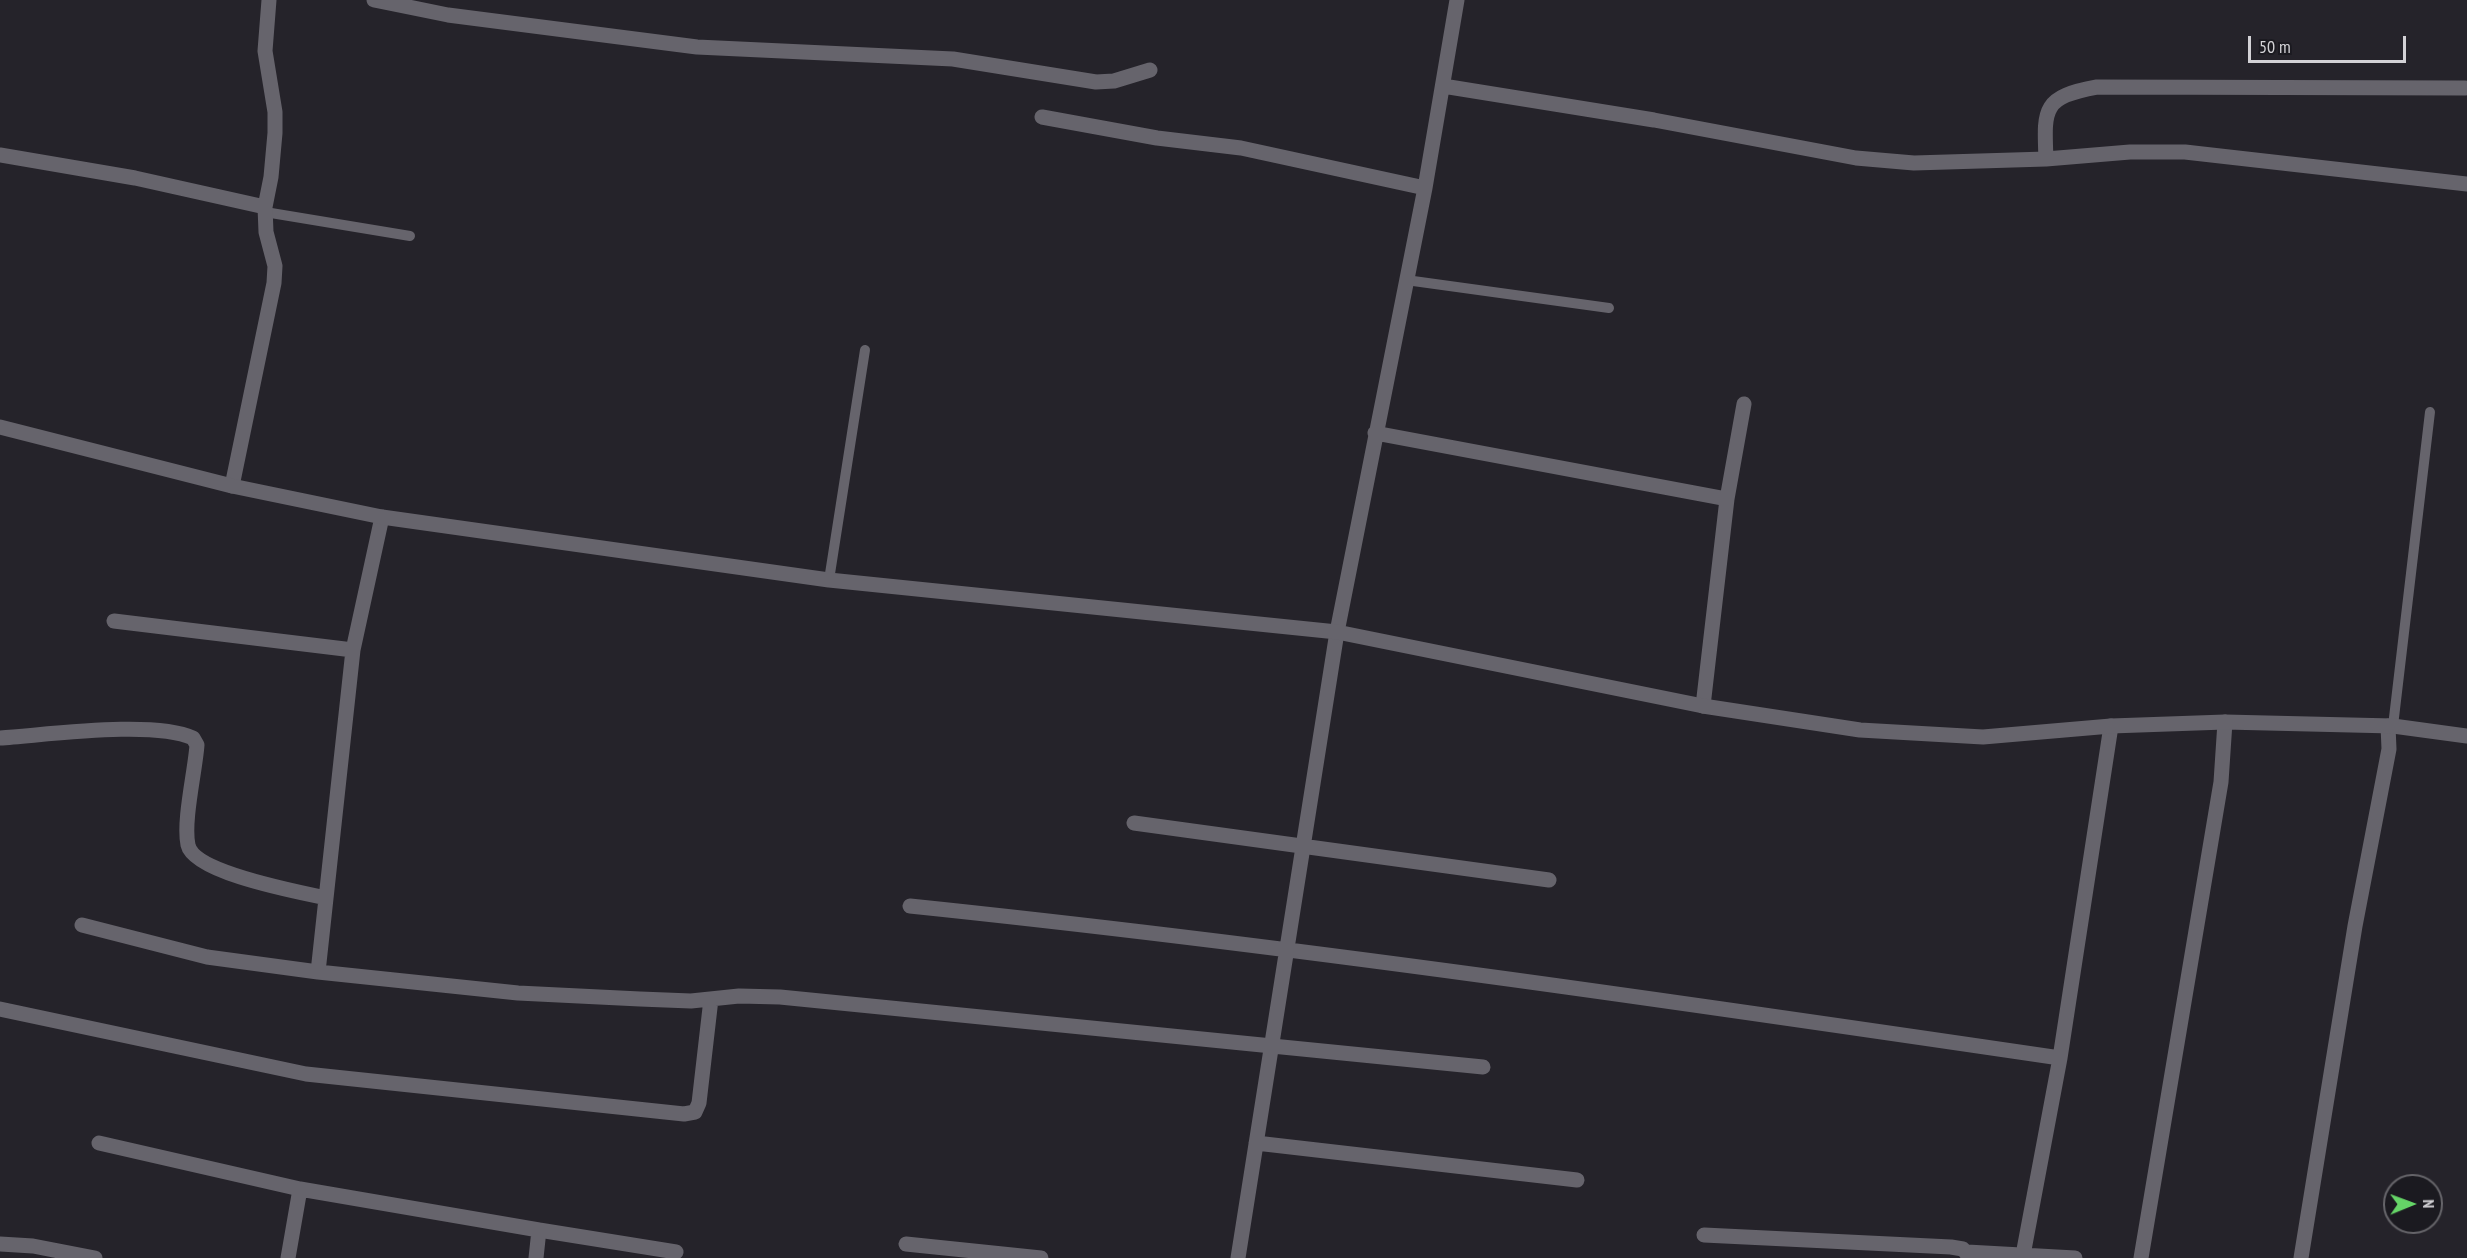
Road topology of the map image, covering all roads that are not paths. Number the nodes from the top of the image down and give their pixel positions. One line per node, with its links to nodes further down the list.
1 (269, 0): 12 (street)
2 (374, 0): 4 (street)
3 (1457, 0): 5 (street)
4 (1150, 70)
5 (1443, 86): 9 (street); 11 (street)
6 (2465, 88): 9 (street)
7 (1042, 117): 11 (street)
8 (0, 155): 12 (street)
9 (2046, 159): 10 (street)
10 (2467, 184)
11 (1425, 188): 14 (street)
12 (265, 209): 13 (lane); 21 (street)
13 (410, 236)
14 (1406, 280): 15 (lane); 20 (street)
15 (1609, 308)
16 (865, 350): 24 (lane)
17 (1744, 404): 22 (street)
18 (2430, 412): 31 (lane)
19 (0, 428): 21 (street)
20 (1375, 433): 22 (street); 26 (street)
21 (232, 486): 23 (street)
22 (1728, 499): 28 (street)
23 (382, 517): 24 (street); 27 (street)
24 (829, 580): 26 (street)
25 (114, 621): 27 (street)
26 (1337, 633): 28 (street); 35 (street)
27 (353, 650): 37 (street)
28 (1703, 706): 30 (street)
29 (2225, 722): 30 (street); 31 (street); 64 (street)
30 (2111, 726): 45 (street)
31 (2391, 726): 32 (street); 65 (street)
32 (2467, 736)
33 (0, 738): 37 (street)
34 (1134, 823): 35 (street)
35 (1303, 847): 36 (street); 40 (street)
36 (1549, 880)
37 (326, 898): 41 (street)
38 (910, 906): 40 (street)
39 (82, 925): 41 (street)
40 (1287, 950): 44 (street); 45 (street)
41 (318, 972): 42 (street)
42 (711, 999): 43 (street); 44 (street)
43 (0, 1009)
44 (1271, 1045): 46 (street); 48 (street)
45 (2061, 1058): 57 (street)
46 (1483, 1067)
47 (99, 1143): 50 (street)
48 (1256, 1143): 49 (street); 62 (street)
49 (1577, 1180)
50 (300, 1189): 51 (street); 59 (street)
51 (539, 1230): 55 (street); 60 (street)
52 (1704, 1235): 56 (street)
53 (0, 1244): 58 (street)
54 (906, 1244): 61 (street)
55 (676, 1252)
56 (1969, 1255): 57 (street)
57 (2023, 1255): 63 (street)
58 (95, 1258)
59 (288, 1258)
60 (536, 1258)
61 (1041, 1258)
62 (1238, 1258)
63 (2075, 1258)
64 (2141, 1258)
65 (2301, 1258)

